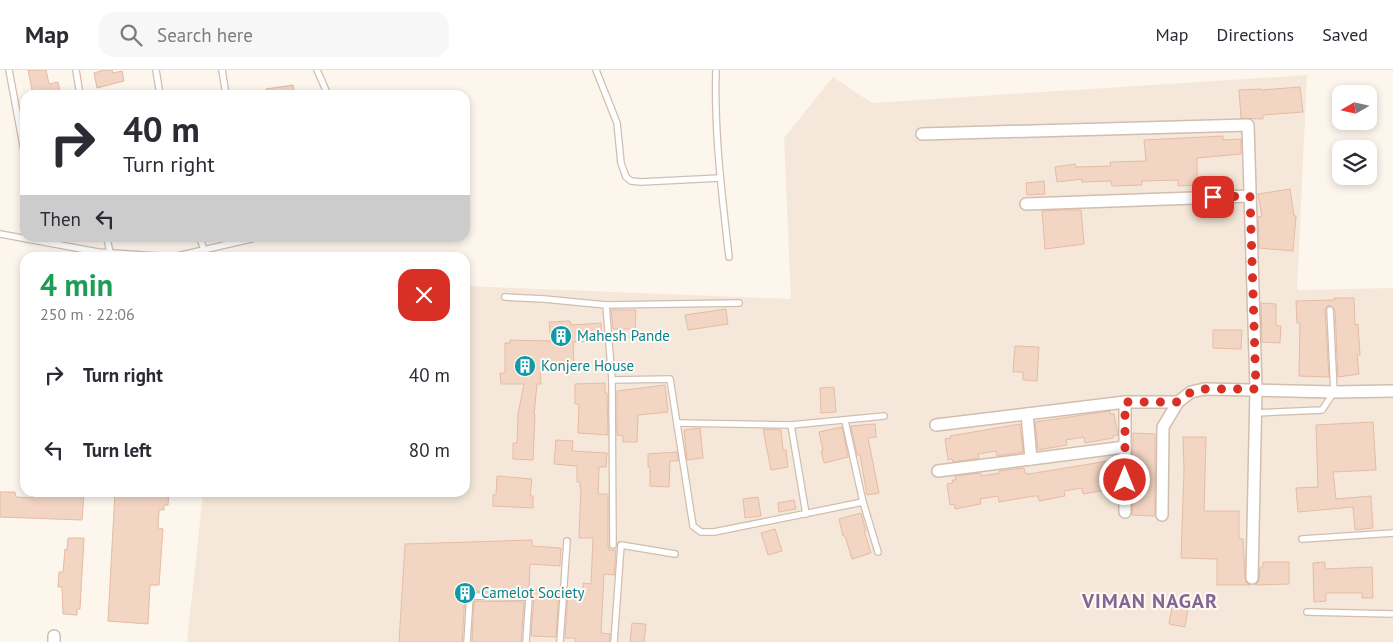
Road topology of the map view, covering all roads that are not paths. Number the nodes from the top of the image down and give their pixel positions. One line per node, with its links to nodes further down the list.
1 (9, 70): 12 (lane)
2 (76, 70): 8 (lane)
3 (156, 70): 9 (lane)
4 (222, 70): 10 (lane)
5 (317, 70): 11 (lane)
6 (596, 70): 14 (lane)
7 (716, 70): 14 (lane)
8 (79, 90)
9 (159, 90)
10 (225, 90)
11 (326, 90)
12 (20, 129)
13 (922, 134): 15 (street)
14 (720, 178): 25 (lane)
15 (1250, 196): 16 (street); 31 (street)
16 (1026, 204)
17 (0, 234): 18 (lane)
18 (20, 237)
19 (52, 242): 23 (lane)
20 (201, 242): 22 (lane)
21 (238, 242): 22 (lane)
22 (204, 250): 24 (lane)
23 (105, 252)
24 (195, 252)
25 (730, 258)
26 (505, 297): 28 (lane)
27 (739, 303): 28 (lane)
28 (606, 305): 30 (lane)
29 (1330, 310): 33 (lane)
30 (612, 380): 40 (lane); 53 (lane)
31 (1256, 389): 33 (street); 35 (street); 36 (street)
32 (1393, 391): 33 (street)
33 (1334, 392): 36 (lane)
34 (1125, 402): 35 (street); 37 (street); 43 (street)
35 (1178, 402): 49 (street)
36 (1256, 413): 56 (street)
37 (1027, 414): 42 (street); 44 (street)
38 (884, 416): 39 (lane)
39 (844, 421): 41 (lane); 46 (lane)
40 (677, 423): 41 (lane); 48 (lane)
41 (791, 425): 48 (lane)
42 (936, 425)
43 (1125, 448): 44 (street); 47 (street)
44 (1031, 459): 45 (street)
45 (938, 471)
46 (863, 502): 48 (lane); 54 (lane)
47 (1126, 512)
48 (806, 514)
49 (1162, 515)
50 (1393, 533): 51 (lane)
51 (1302, 539)
52 (567, 541): 61 (lane)
53 (613, 545)
54 (878, 552)
55 (675, 554): 62 (lane)
56 (1252, 578)
57 (1307, 612): 58 (lane)
58 (1393, 614)
59 (467, 642): 60 (lane)
60 (526, 642)
61 (560, 642)
62 (614, 642)

